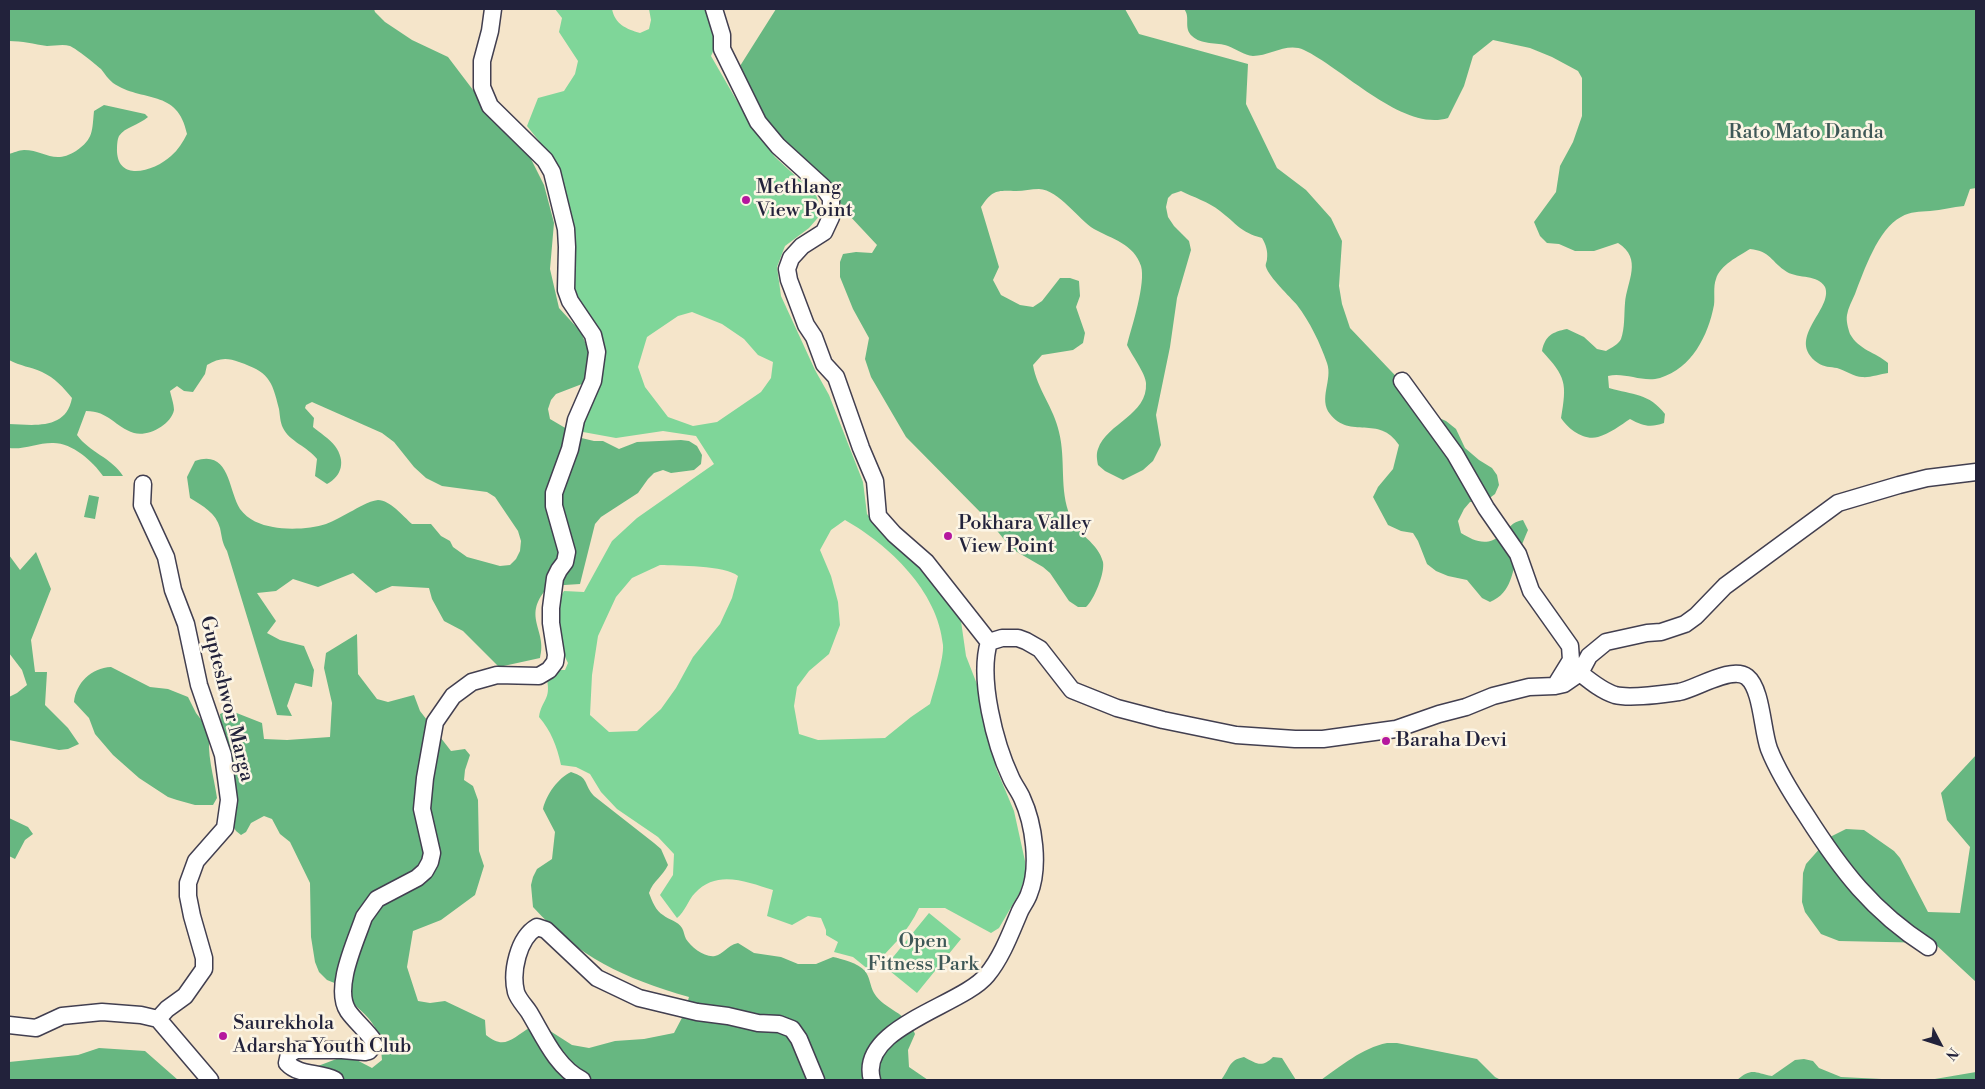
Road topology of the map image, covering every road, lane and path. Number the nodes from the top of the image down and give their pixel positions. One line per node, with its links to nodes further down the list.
1 (493, 9): 13 (street)
2 (714, 9): 6 (street)
3 (1402, 381): 8 (street)
4 (1976, 472): 7 (street)
5 (143, 484): 10 (street, Gupteshwor Marga)
6 (989, 642): 8 (street); 16 (street)
7 (1580, 673): 8 (street); 9 (street)
8 (1555, 686)
9 (1928, 946)
10 (158, 1019): 11 (street); 12 (street)
11 (9, 1025)
12 (210, 1080)
13 (335, 1080)
14 (582, 1080): 15 (street)
15 (816, 1080)
16 (872, 1080)

